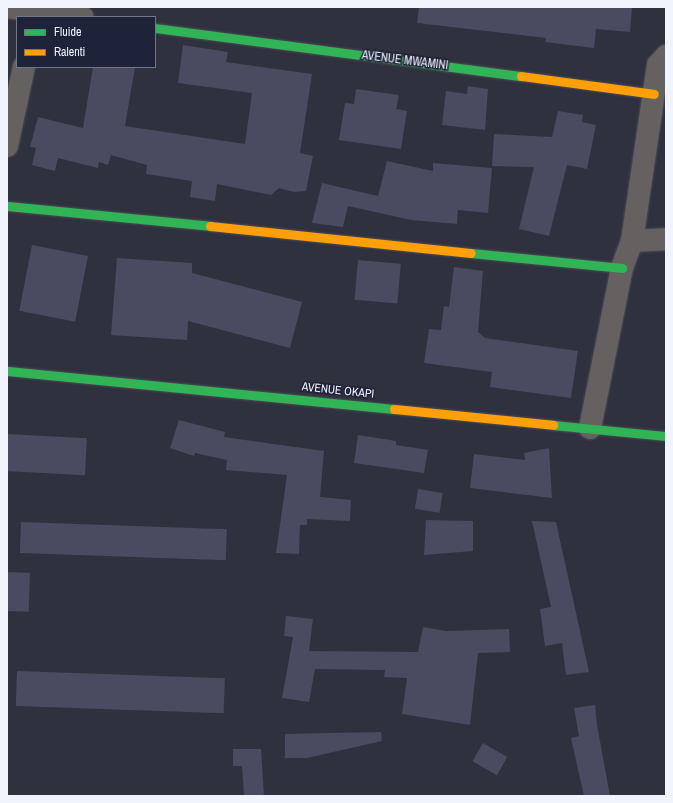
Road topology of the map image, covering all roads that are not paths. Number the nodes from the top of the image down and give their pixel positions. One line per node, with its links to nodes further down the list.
1 (7, 7): 2 (street)
2 (35, 14): 3 (street)
3 (66, 16)
4 (156, 28): 7 (street, AVENUE MWAMINI)
5 (666, 56): 7 (street)
6 (24, 68): 8 (street)
7 (654, 94): 11 (street)
8 (7, 146)
9 (7, 206): 12 (street)
10 (666, 239): 11 (street)
11 (632, 241): 12 (street)
12 (622, 268): 14 (street)
13 (7, 371): 14 (street, AVENUE OKAPI)
14 (590, 428): 15 (street, AVENUE OKAPI)
15 (666, 436)

